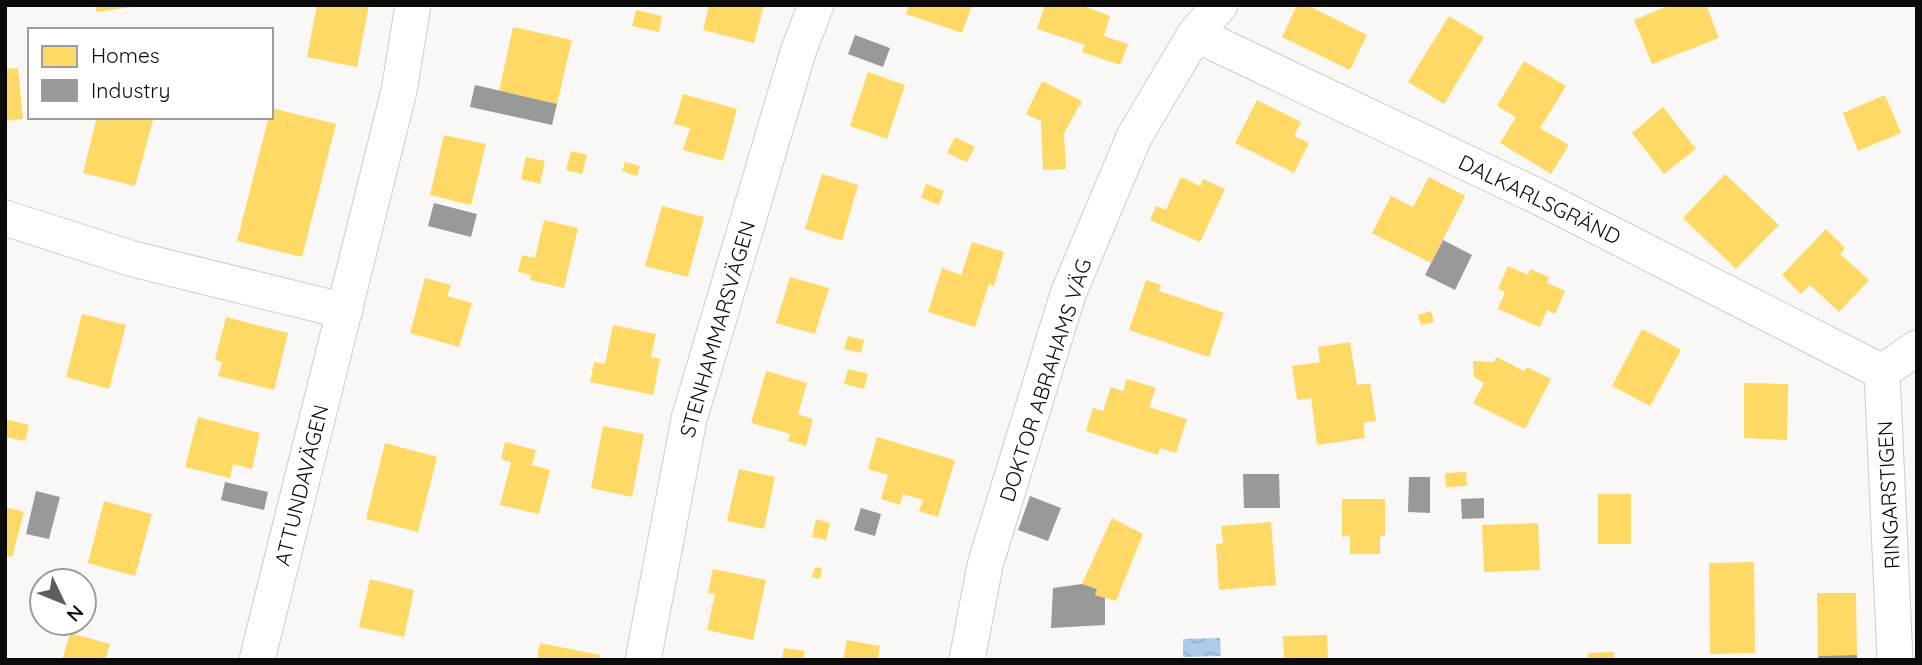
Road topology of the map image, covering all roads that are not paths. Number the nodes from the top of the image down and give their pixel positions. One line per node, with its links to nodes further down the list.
1 (412, 5): 6 (street, ATTUNDAVÄGEN)
2 (816, 5): 10 (street, STENHAMMARSVÄGEN)
3 (1220, 5): 4 (street, DOKTOR ABRAHAMS VÄG)
4 (1195, 34): 8 (street, DALKARLSGRÄND); 11 (street, DOKTOR ABRAHAMS VÄG)
5 (5, 218): 6 (street)
6 (345, 311): 9 (street, ATTUNDAVÄGEN)
7 (1917, 348): 8 (street)
8 (1882, 372): 12 (street, RINGARSTIGEN)
9 (257, 660)
10 (643, 660)
11 (967, 660)
12 (1895, 660)

